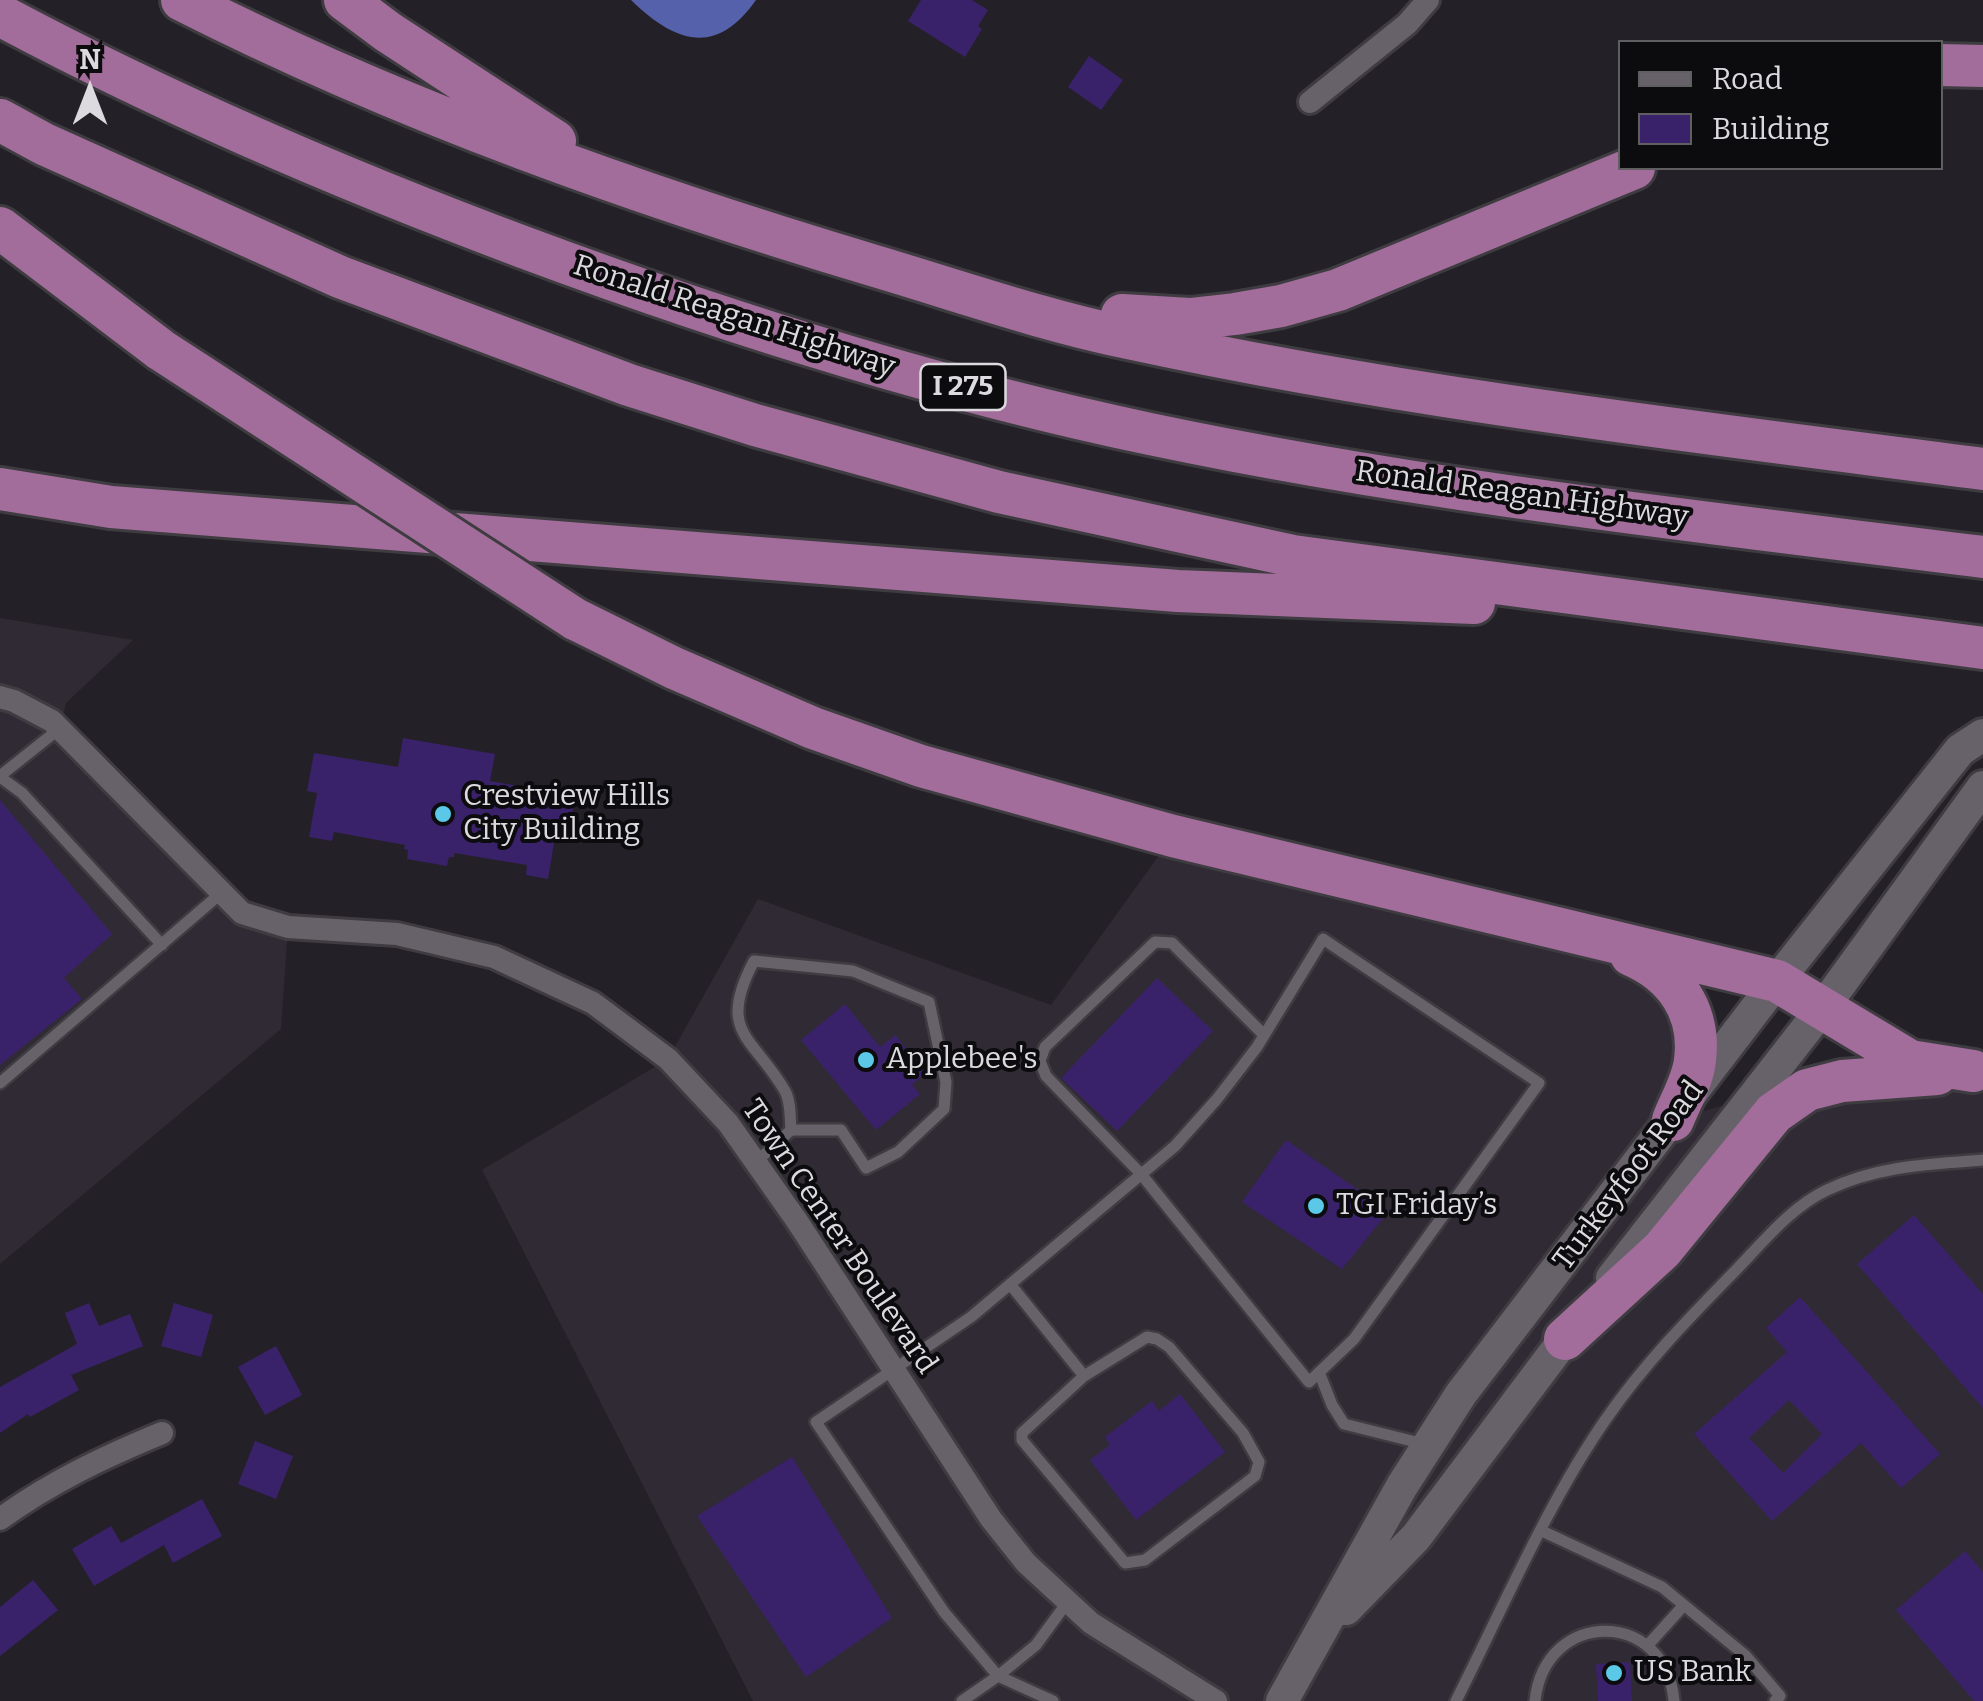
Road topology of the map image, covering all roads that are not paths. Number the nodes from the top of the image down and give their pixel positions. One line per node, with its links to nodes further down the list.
1 (182, 0): 10 (highway)
2 (345, 0): 10 (highway)
3 (1428, 0): 7 (street)
4 (0, 15): 15 (highway, Ronald Reagan Highway / I 275)
5 (1943, 65): 6 (highway)
6 (1983, 66)
7 (1310, 102)
8 (0, 120): 16 (highway)
9 (1629, 170): 12 (highway)
10 (623, 184): 12 (highway)
11 (0, 228): 24 (highway, bridge)
12 (1018, 310): 13 (highway)
13 (1983, 469)
14 (0, 489): 16 (highway)
15 (1983, 557)
16 (1735, 615): 17 (highway)
17 (1983, 648)
18 (0, 697): 19 (street, Town Center Boulevard)
19 (60, 730): 21 (lane); 23 (street, Town Center Boulevard)
20 (1983, 736): 26 (main road, Turkeyfoot Road)
21 (0, 776): 25 (lane)
22 (1983, 787): 27 (main road, Turkeyfoot Road)
23 (220, 894): 25 (lane); 34 (street, Town Center Boulevard)
24 (1588, 937): 26 (highway); 31 (highway)
25 (162, 944): 30 (lane)
26 (1777, 980): 27 (highway); 31 (main road, Turkeyfoot Road)
27 (1822, 1009): 29 (highway); 37 (main road, Turkeyfoot Road)
28 (1264, 1035): 35 (lane); 35 (lane); 39 (lane)
29 (1978, 1070): 37 (highway)
30 (0, 1082)
31 (1673, 1120): 42 (main road, Turkeyfoot Road)
32 (791, 1130): 32 (lane); 34 (lane)
33 (1983, 1160): 44 (lane)
34 (756, 1162): 38 (street, Town Center Boulevard)
35 (1141, 1174): 36 (lane); 39 (lane)
36 (1010, 1284): 38 (lane); 40 (lane)
37 (1565, 1338): 47 (main road, Turkeyfoot Road)
38 (895, 1372): 45 (street, Town Center Boulevard); 49 (lane)
39 (1319, 1372): 42 (lane)
40 (1084, 1376): 40 (lane)
41 (162, 1432): 43 (street)
42 (1428, 1445): 47 (main road, Turkeyfoot Road)
43 (0, 1519)
44 (1542, 1531): 46 (lane); 54 (lane)
45 (1066, 1604): 49 (lane); 52 (street, Town Center Boulevard)
46 (1684, 1604): 48 (lane); 57 (lane)
47 (1312, 1644): 53 (main road, Turkeyfoot Road)
48 (1648, 1645): 55 (lane); 56 (lane)
49 (998, 1676): 50 (lane); 51 (lane)
50 (962, 1701)
51 (1053, 1701)
52 (1216, 1701)
53 (1282, 1701)
54 (1456, 1701)
55 (1535, 1701)
56 (1674, 1701)
57 (1775, 1701)

